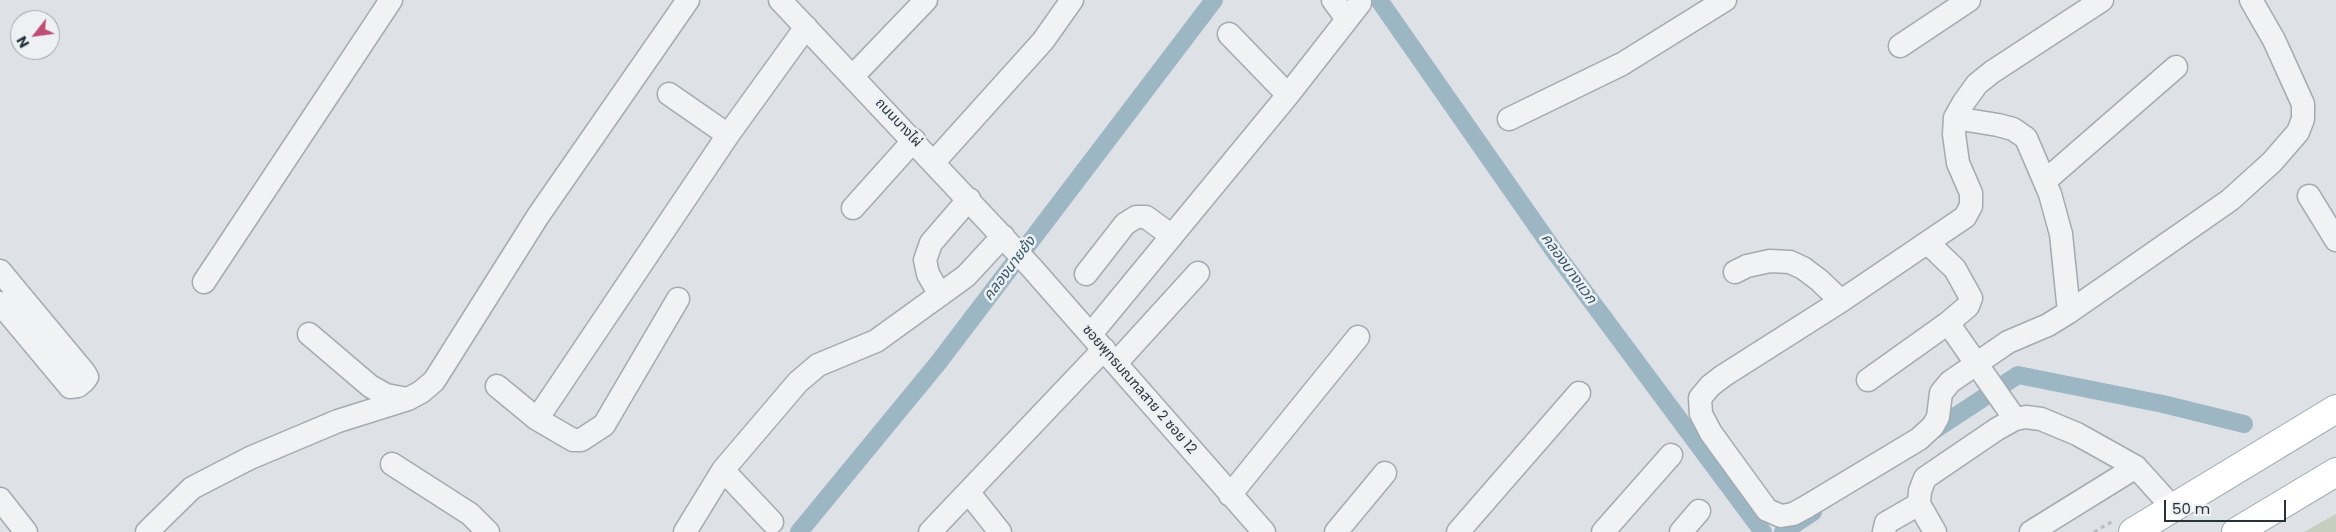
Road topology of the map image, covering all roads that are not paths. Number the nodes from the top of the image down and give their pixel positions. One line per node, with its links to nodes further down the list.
1 (391, 0): 35 (street)
2 (688, 0): 49 (street)
3 (780, 0): 11 (street, ถนนบางไผ่)
4 (926, 0): 15 (street)
5 (1072, 0): 22 (street)
6 (1333, 0): 17 (street)
7 (1725, 0): 19 (street)
8 (1969, 0): 13 (street)
9 (2102, 0): 18 (street)
10 (2251, 0): 40 (street)
11 (806, 27): 15 (street, ถนนบางไผ่); 20 (street)
12 (1229, 34): 17 (street)
13 (1900, 46)
14 (2176, 67): 23 (street)
15 (853, 76): 21 (street, ถนนบางไผ่)
16 (668, 94): 20 (street)
17 (1288, 95): 27 (street)
18 (1955, 118): 23 (street); 30 (street)
19 (1509, 119)
20 (728, 135): 52 (street)
21 (914, 140): 22 (street, ถนนบางไผ่); 26 (street)
22 (934, 162): 25 (street, ถนนบางไผ่)
23 (2045, 181): 40 (street)
24 (2309, 196): 28 (street)
25 (969, 199): 29 (street, ถนนบางไผ่); 36 (street)
26 (853, 208)
27 (1172, 236): 34 (street); 44 (street)
28 (2336, 240)
29 (1008, 242): 36 (street); 44 (street, ซอยพุทธมณฑลสาย 2 ซอย 12)
30 (1928, 242): 38 (street); 41 (street)
31 (0, 271): 39 (street)
32 (1735, 272): 38 (street)
33 (1198, 273): 44 (street)
34 (1086, 274)
35 (204, 282)
36 (940, 295): 56 (street)
37 (678, 299): 52 (street)
38 (1840, 301): 45 (street)
39 (0, 303)
40 (2069, 312): 45 (street)
41 (1948, 323): 45 (street); 46 (street)
42 (309, 334): 49 (street)
43 (1358, 337): 60 (street)
44 (1103, 349): 59 (street); 60 (street, ซอยพุทธมณฑลสาย 2 ซอย 12)
45 (1976, 363): 50 (street)
46 (1885, 368)
47 (497, 386): 52 (street)
48 (1579, 393): 74 (street)
49 (408, 400): 68 (street)
50 (2005, 405): 55 (street); 62 (street)
51 (2336, 409): 63 (main road)
52 (537, 419)
53 (1671, 455): 75 (street)
54 (392, 464): 69 (street)
55 (2136, 467): 63 (street); 79 (street)
56 (723, 470): 65 (street); 70 (street)
57 (2336, 472): 81 (main road)
58 (1386, 473): 73 (street)
59 (969, 493): 66 (street); 71 (street)
60 (1230, 495): 72 (street, ซอยพุทธมณฑลสาย 2 ซอย 12)
61 (0, 499): 67 (street)
62 (1919, 504): 77 (street); 78 (street)
63 (2173, 508): 80 (main road)
64 (1699, 511): 76 (street)
65 (772, 522)
66 (998, 531)
67 (26, 532)
68 (147, 532)
69 (488, 532)
70 (684, 532)
71 (930, 532)
72 (1264, 532)
73 (1336, 532)
74 (1458, 532)
75 (1603, 532)
76 (1681, 532)
77 (1884, 532)
78 (1935, 532)
79 (2031, 532)
80 (2133, 532)
81 (2236, 532)

